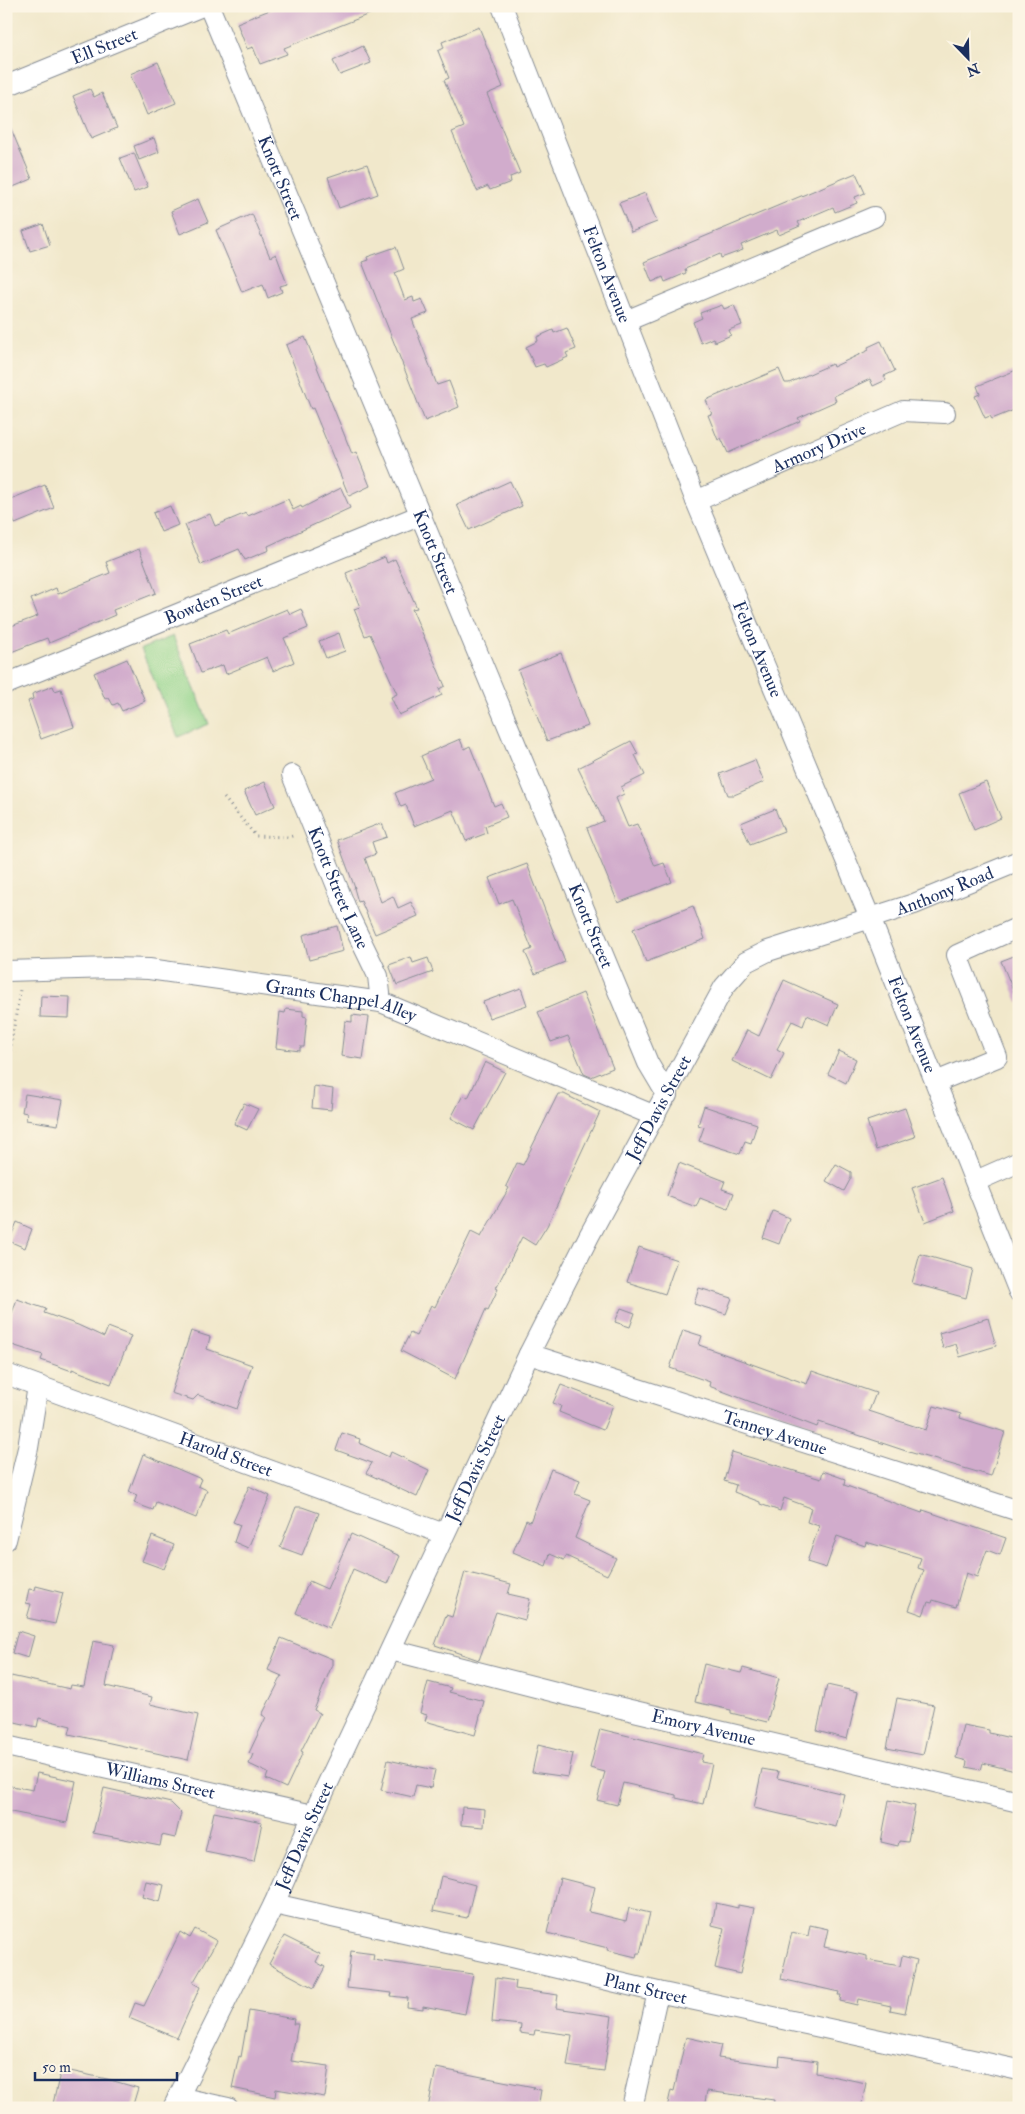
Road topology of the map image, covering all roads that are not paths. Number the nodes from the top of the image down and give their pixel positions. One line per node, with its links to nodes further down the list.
1 (202, 6): 4 (street, Ell Street)
2 (208, 6): 9 (street, Knott Street)
3 (502, 6): 6 (street, Felton Avenue)
4 (6, 86)
5 (874, 217): 6 (street)
6 (626, 321): 8 (street, Felton Avenue)
7 (945, 413): 8 (street, Armory Drive)
8 (696, 501): 13 (street, Felton Avenue)
9 (421, 515): 10 (street, Bowden Street); 18 (street, Knott Street)
10 (6, 684)
11 (292, 775): 16 (street, Knott Street Lane)
12 (1019, 861): 13 (street, Anthony Road)
13 (870, 918): 17 (street, Felton Avenue); 18 (street, Jeff Davis Street)
14 (1019, 927): 17 (street)
15 (14, 977): 16 (street, Grants Chappel Alley)
16 (381, 1002): 19 (street, Grants Chappel Alley)
17 (936, 1082): 21 (street, Felton Avenue)
18 (667, 1095): 19 (street, Jeff Davis Street)
19 (655, 1116): 23 (street, Jeff Davis Street)
20 (1019, 1162): 21 (street)
21 (976, 1180): 22 (street, Felton Avenue)
22 (1019, 1292)
23 (529, 1354): 26 (street, Tenney Avenue); 27 (street, Jeff Davis Street)
24 (6, 1374): 25 (street, Harold Street)
25 (38, 1386): 27 (street, Harold Street); 28 (street)
26 (1019, 1511)
27 (444, 1534): 29 (street, Jeff Davis Street)
28 (6, 1540)
29 (391, 1650): 31 (street, Emory Avenue); 32 (street, Jeff Davis Street)
30 (6, 1746): 32 (street, Williams Street)
31 (1019, 1802)
32 (313, 1815): 33 (street, Jeff Davis Street)
33 (274, 1904): 34 (street, Plant Street); 36 (street, Jeff Davis Street)
34 (658, 1992): 35 (street, Plant Street); 38 (street)
35 (1019, 2070)
36 (175, 2102): 37 (street)
37 (228, 2108)
38 (632, 2108)

